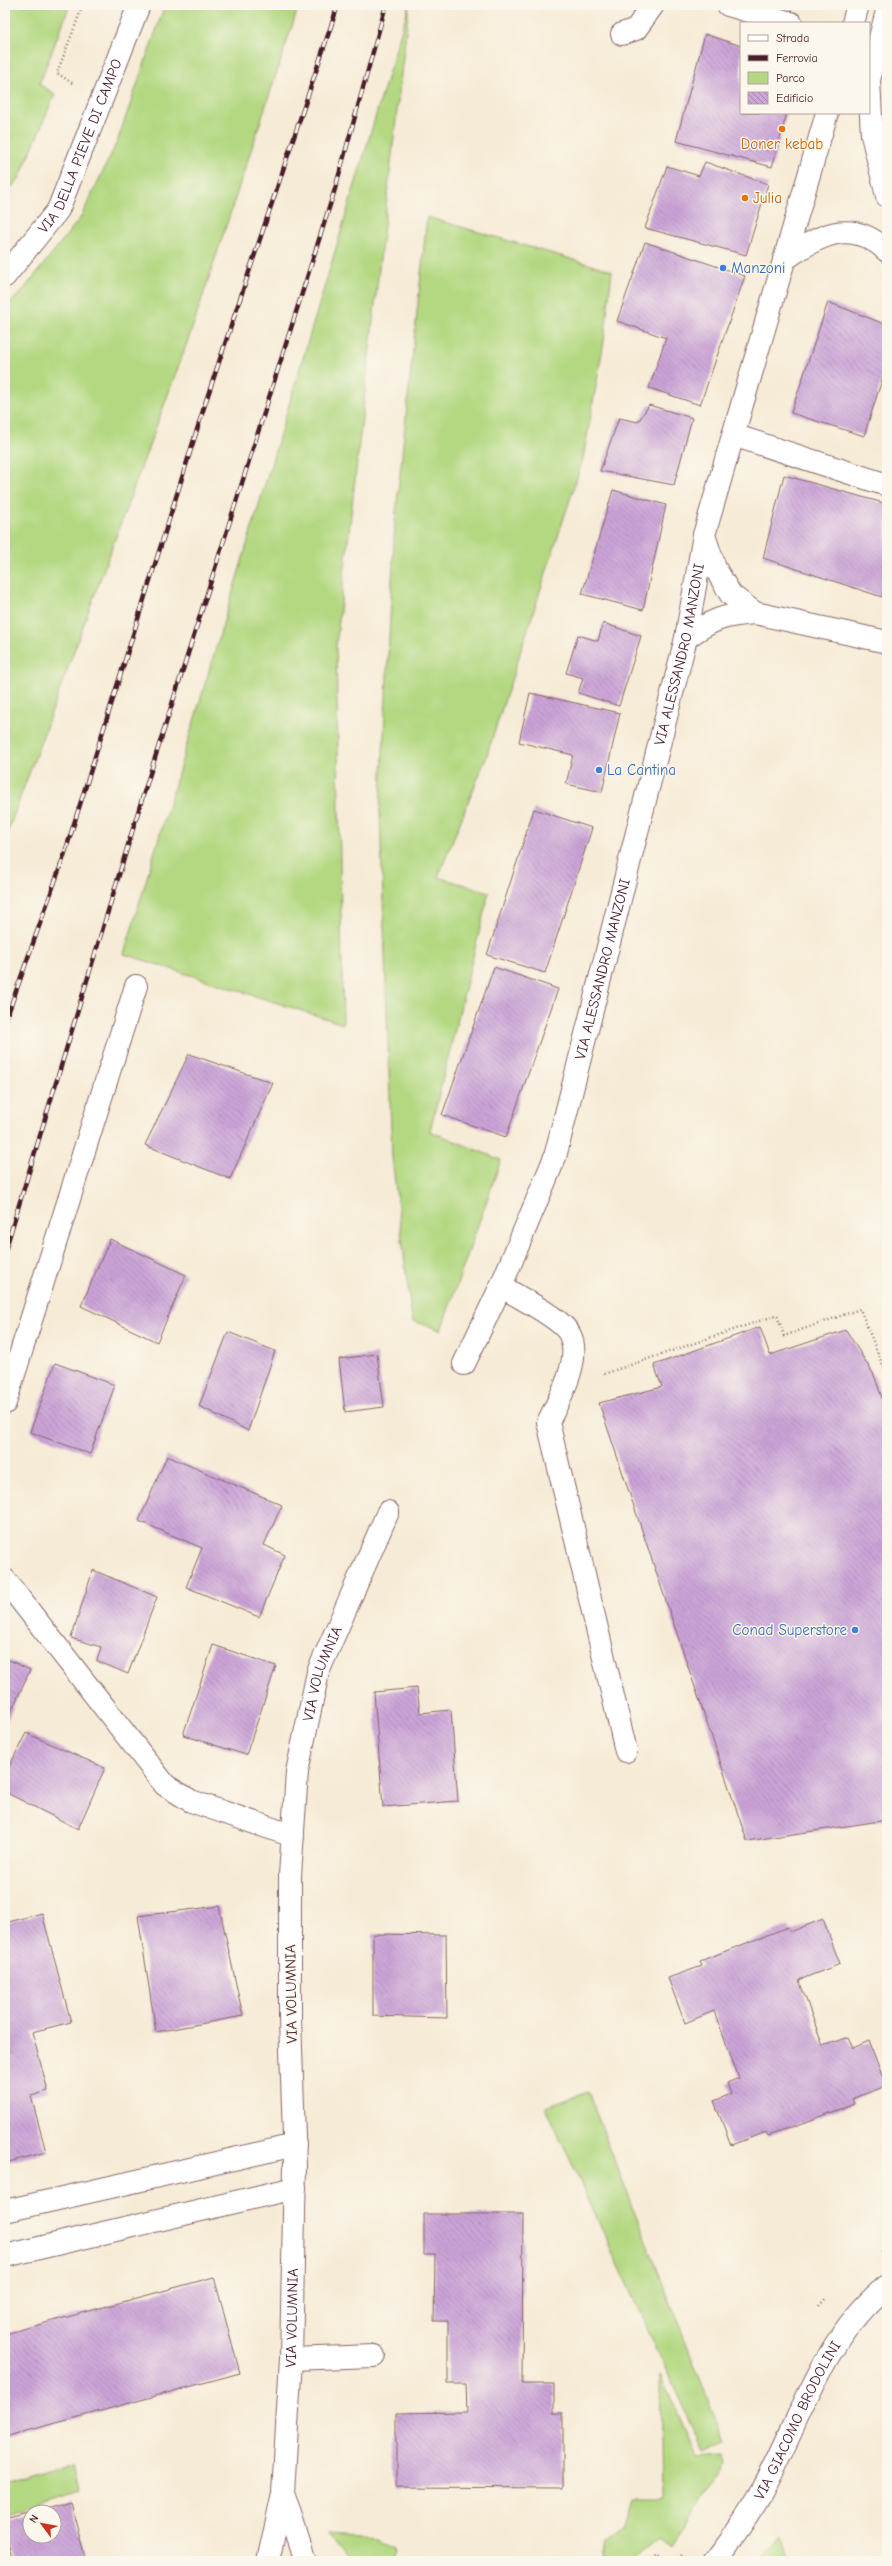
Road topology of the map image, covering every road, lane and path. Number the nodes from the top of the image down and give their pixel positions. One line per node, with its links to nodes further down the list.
1 (83, 5): 11 (path)
2 (139, 5): 17 (street, VIA DELLA PIEVE DI CAMPO)
3 (653, 5): 9 (street)
4 (728, 5): 7 (street)
5 (858, 5): 8 (street)
6 (887, 11): 10 (street)
7 (788, 22)
8 (853, 22)
9 (622, 34)
10 (870, 76)
11 (73, 83)
12 (870, 98): 14 (street)
13 (827, 114): 16 (street, VIA ALESSANDRO MANZONI)
14 (887, 196)
15 (887, 251): 16 (street)
16 (784, 260): 18 (street, VIA ALESSANDRO MANZONI)
17 (5, 276)
18 (734, 434): 19 (street); 20 (street, VIA ALESSANDRO MANZONI)
19 (887, 485)
20 (704, 535): 21 (street); 22 (street, VIA ALESSANDRO MANZONI)
21 (755, 613): 22 (street); 23 (street)
22 (686, 638): 25 (street, VIA ALESSANDRO MANZONI)
23 (887, 642)
24 (136, 986): 29 (street)
25 (501, 1286): 26 (street); 28 (street)
26 (464, 1364)
27 (885, 1371): 28 (path)
28 (564, 1388): 32 (street)
29 (5, 1402)
30 (388, 1512): 33 (street, VIA VOLUMNIA)
31 (5, 1580): 33 (street)
32 (626, 1751)
33 (293, 1836): 34 (street, VIA VOLUMNIA)
34 (295, 2145): 35 (street, VIA VOLUMNIA); 36 (street)
35 (294, 2188): 37 (street); 40 (street, VIA VOLUMNIA)
36 (5, 2211)
37 (5, 2256)
38 (887, 2286): 46 (street, VIA GIACOMO BRODOLINI)
39 (374, 2356): 40 (street)
40 (291, 2359): 41 (street, VIA VOLUMNIA)
41 (283, 2493): 42 (street, VIA VOLUMNIA); 43 (street, VIA VOLUMNIA)
42 (268, 2561)
43 (305, 2561)
44 (647, 2561): 45 (path)
45 (661, 2561)
46 (714, 2561)

